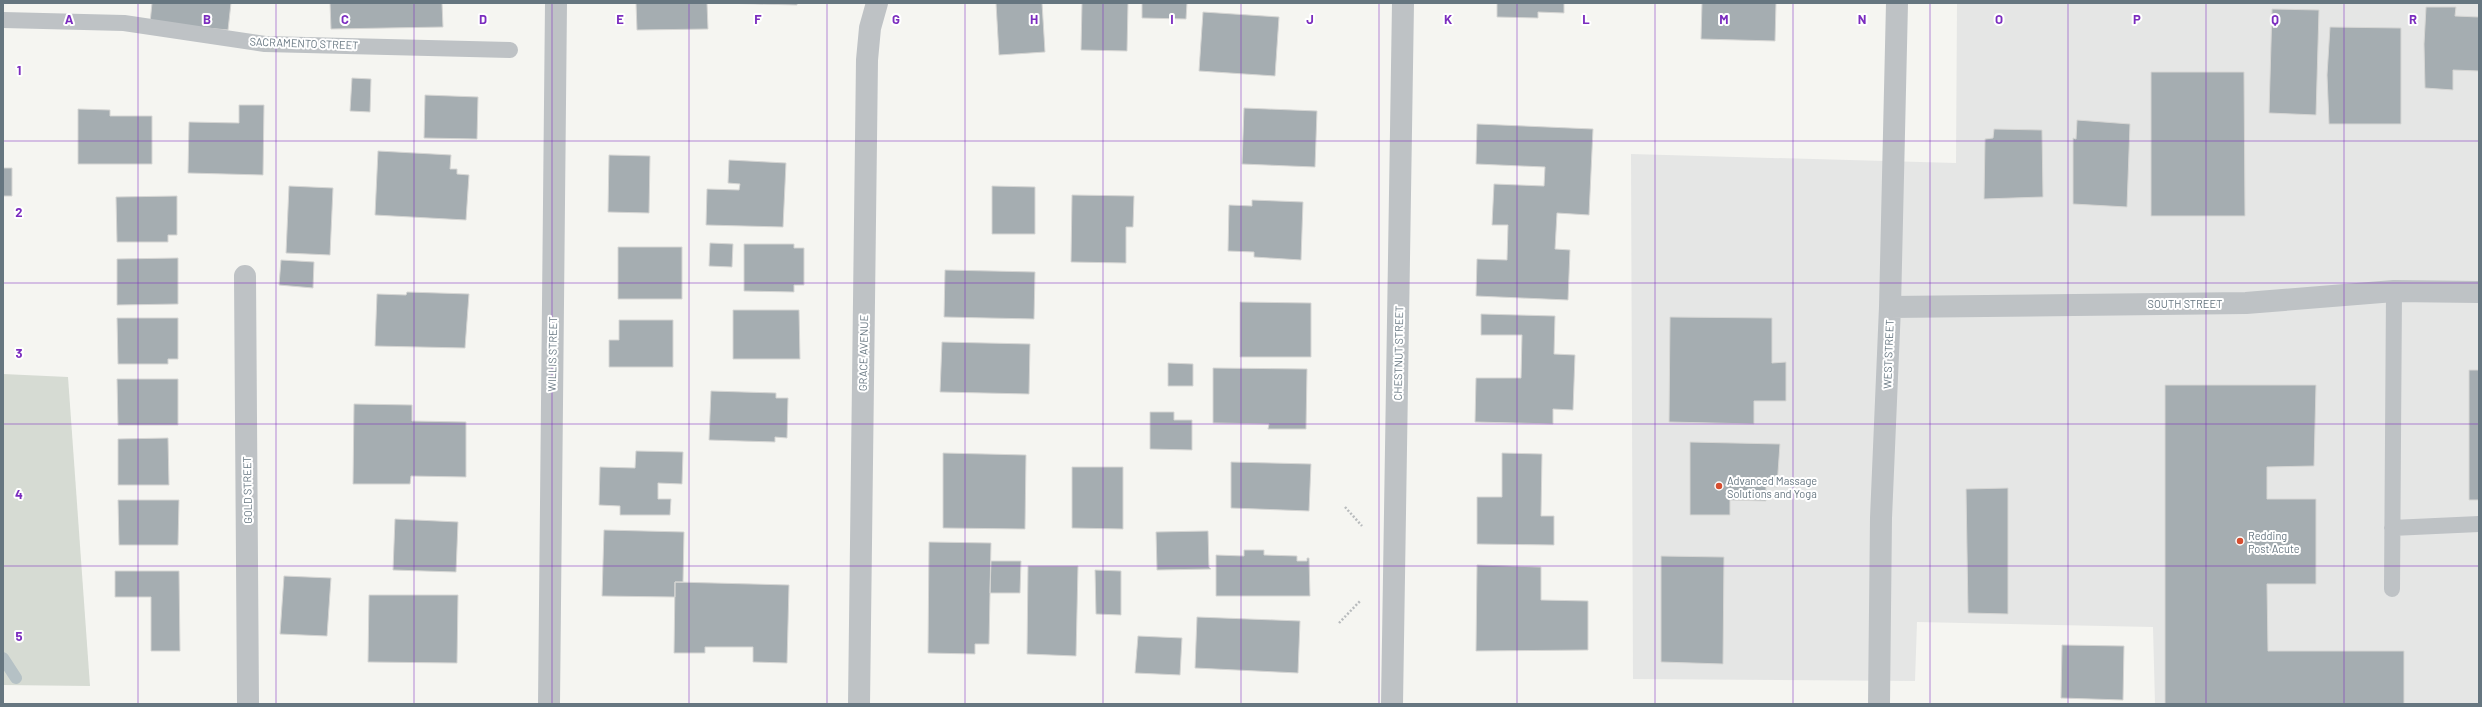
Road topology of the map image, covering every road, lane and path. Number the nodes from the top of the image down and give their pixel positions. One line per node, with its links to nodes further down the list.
1 (556, 3): 15 (street, WILLIS STREET)
2 (877, 3): 16 (street, GRACE AVENUE)
3 (1403, 3): 17 (street, CHESTNUT STREET)
4 (1897, 3): 10 (street, WEST STREET)
5 (3, 20): 6 (lane, SACRAMENTO STREET)
6 (510, 50)
7 (245, 276): 14 (street, GOLD STREET)
8 (2394, 291): 9 (street, SOUTH STREET); 10 (street, SOUTH STREET); 12 (lane)
9 (2479, 292)
10 (1890, 307): 18 (street, WEST STREET)
11 (2479, 524): 12 (lane)
12 (2392, 528): 13 (lane)
13 (2392, 589)
14 (248, 704)
15 (548, 704)
16 (859, 704)
17 (1392, 704)
18 (1879, 704)

